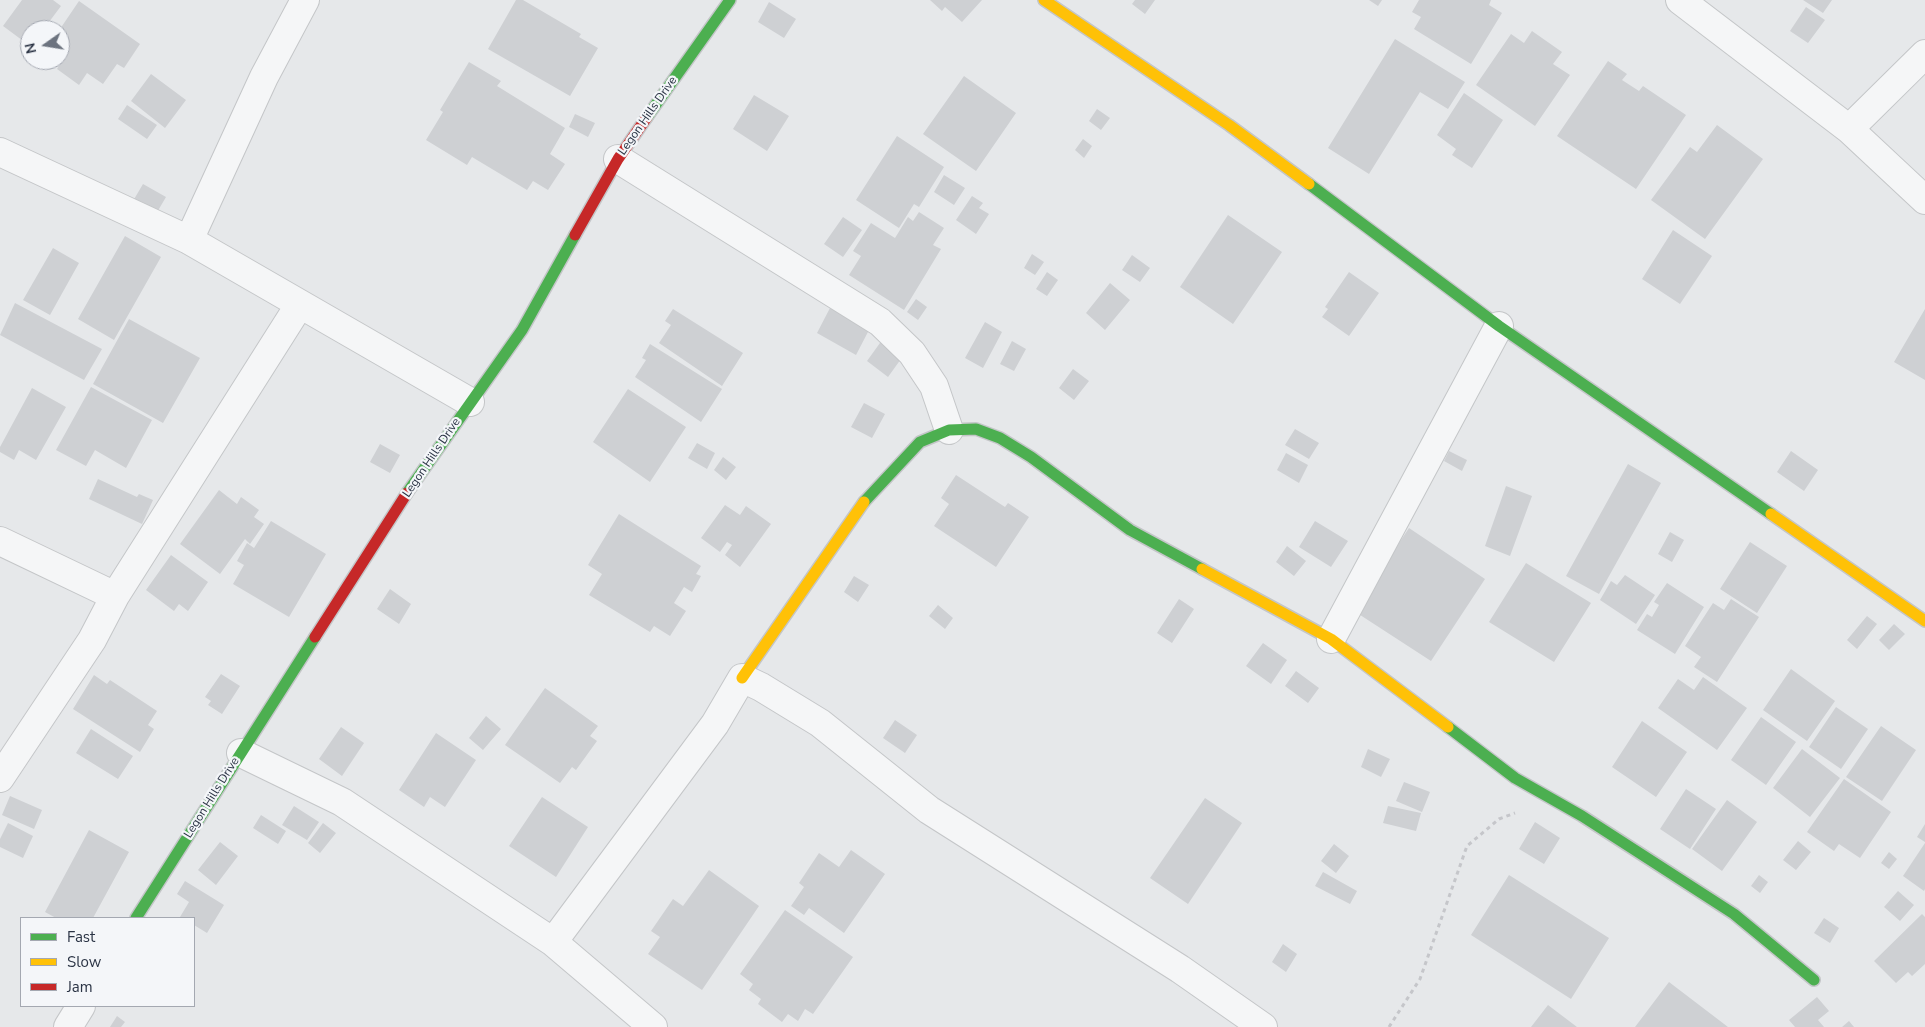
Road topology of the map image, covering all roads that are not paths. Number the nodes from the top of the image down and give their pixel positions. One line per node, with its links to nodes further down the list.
1 (305, 0): 10 (street)
2 (730, 0): 8 (street, Legon Hills Drive)
3 (1044, 0): 12 (street)
4 (1680, 0): 6 (street)
5 (1925, 54): 6 (street)
6 (1849, 129): 9 (street)
7 (0, 152): 10 (street)
8 (618, 159): 13 (street, Legon Hills Drive); 14 (street)
9 (1925, 200)
10 (189, 240): 11 (street)
11 (300, 304): 13 (street); 16 (street)
12 (1499, 326): 17 (street); 18 (street)
13 (470, 402): 20 (street, Legon Hills Drive)
14 (949, 430): 18 (street); 19 (street)
15 (0, 541): 16 (street)
16 (115, 596): 21 (street)
17 (1925, 621)
18 (1331, 639): 24 (street)
19 (742, 678): 23 (street); 28 (street)
20 (241, 753): 22 (street, Legon Hills Drive); 23 (street)
21 (0, 778)
22 (137, 917)
23 (553, 942): 27 (street)
24 (1814, 980)
25 (80, 1007): 26 (street)
26 (68, 1027)
27 (653, 1027)
28 (1263, 1027)

